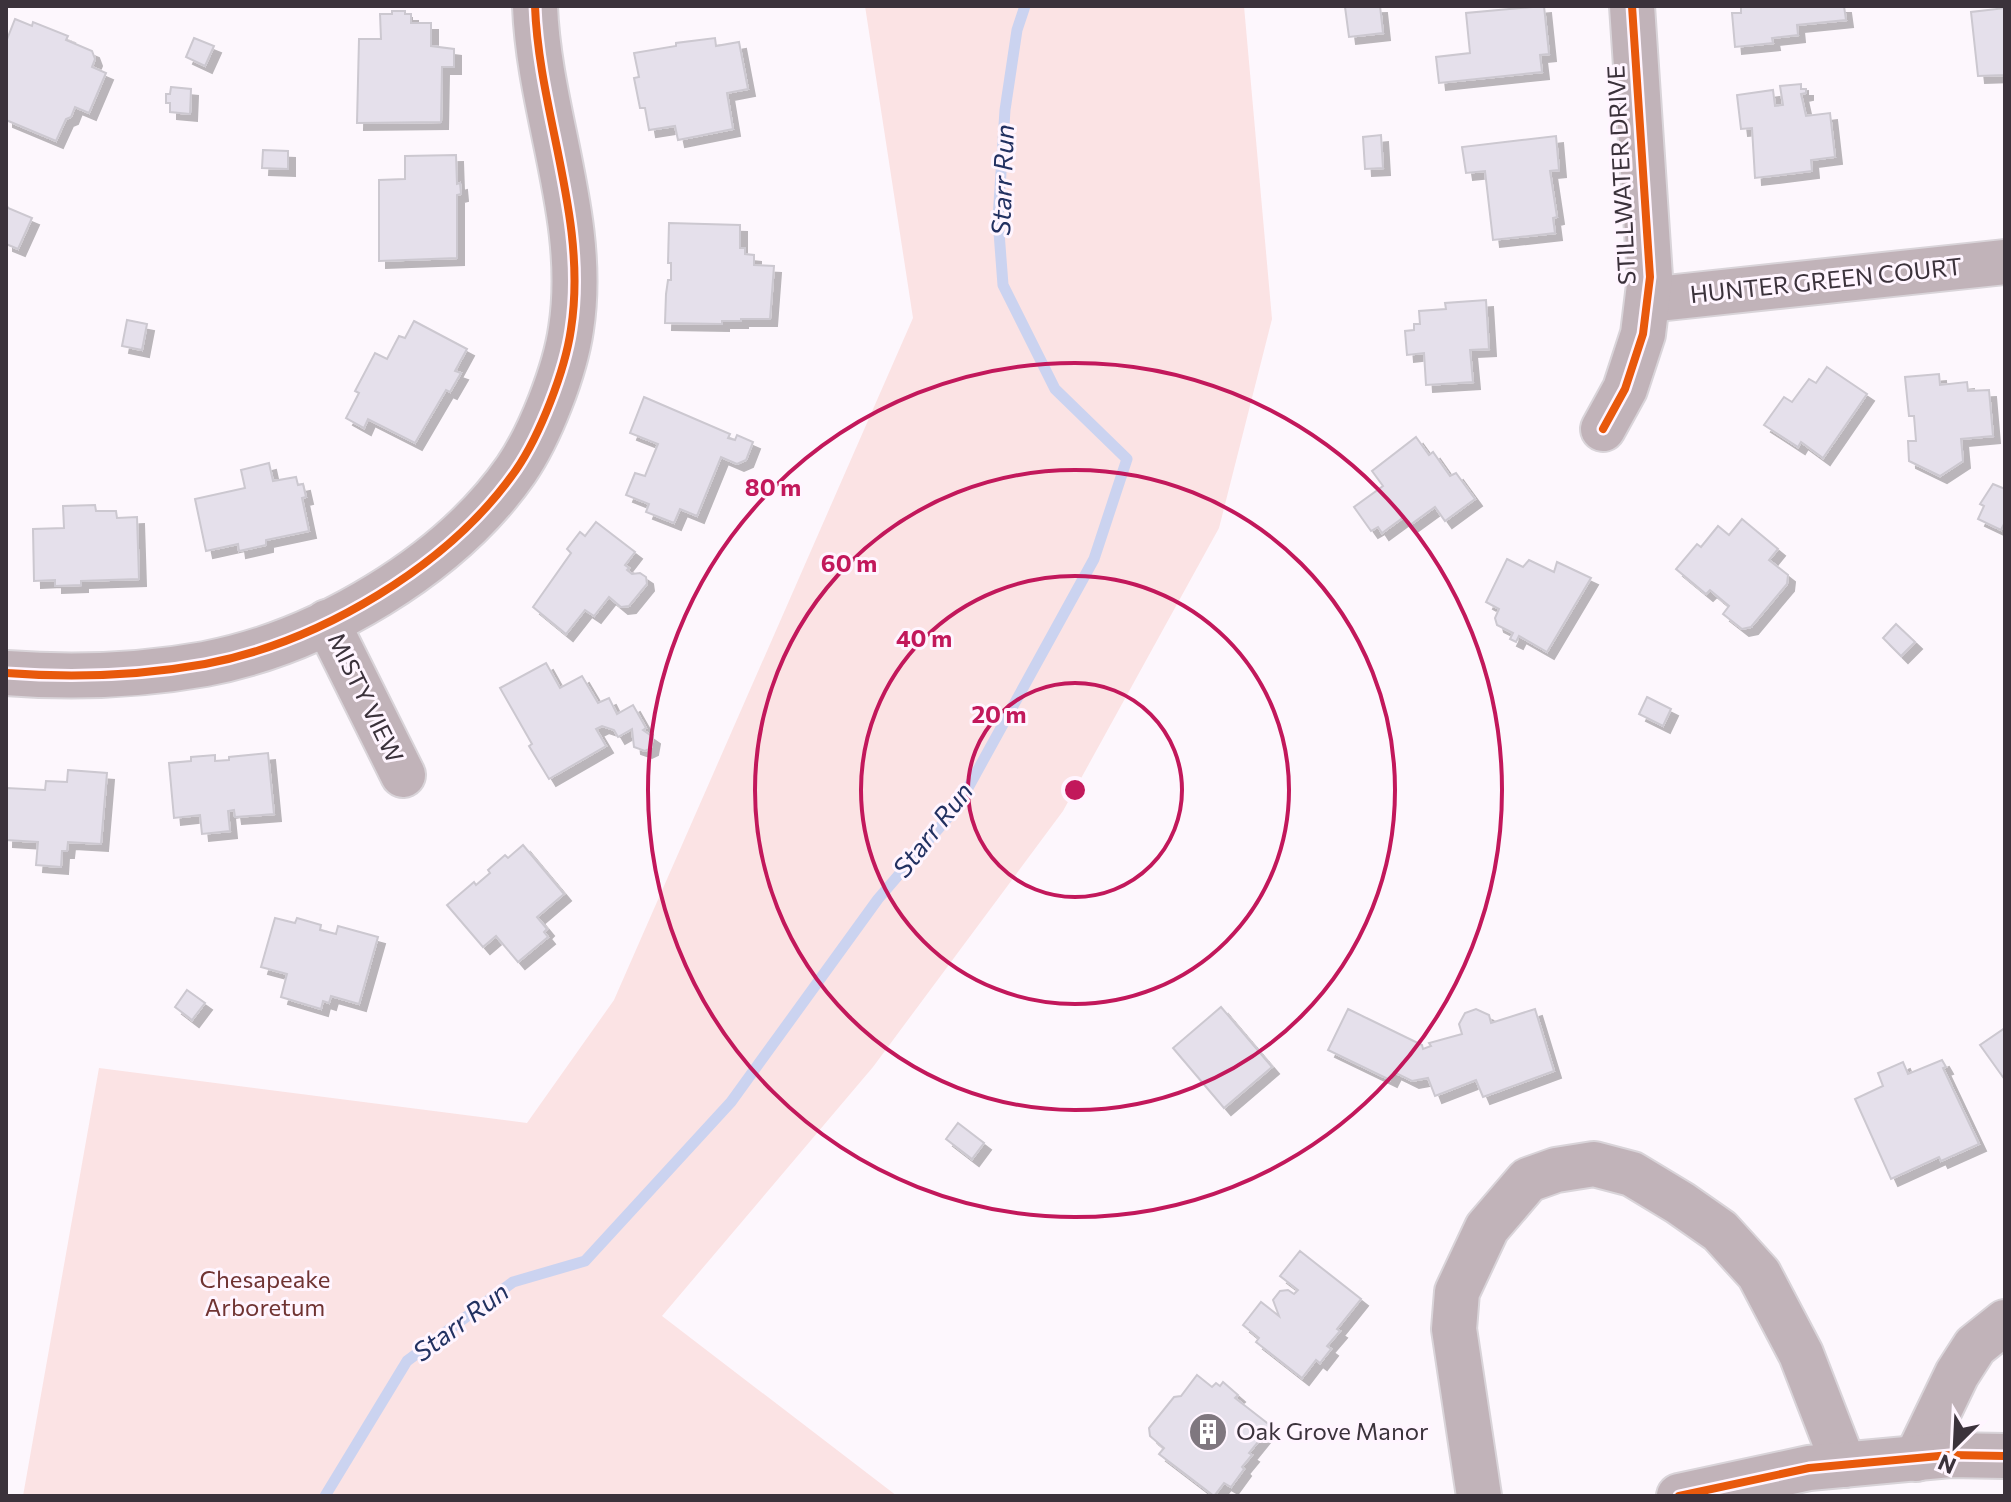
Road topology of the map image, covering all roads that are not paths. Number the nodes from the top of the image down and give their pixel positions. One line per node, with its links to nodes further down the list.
1 (535, 6): 6 (street)
2 (1632, 6): 4 (street, STILLWATER DRIVE)
3 (2005, 262): 4 (street, HUNTER GREEN COURT)
4 (1648, 300): 5 (street, STILLWATER DRIVE)
5 (1603, 429)
6 (327, 622): 7 (street); 8 (street, MISTY VIEW)
7 (6, 673)
8 (403, 775)
9 (2005, 1322): 11 (street)
10 (2005, 1456): 11 (street)
11 (1916, 1459): 12 (street)
12 (1844, 1465): 13 (street); 14 (street)
13 (1479, 1496)
14 (1679, 1496)

